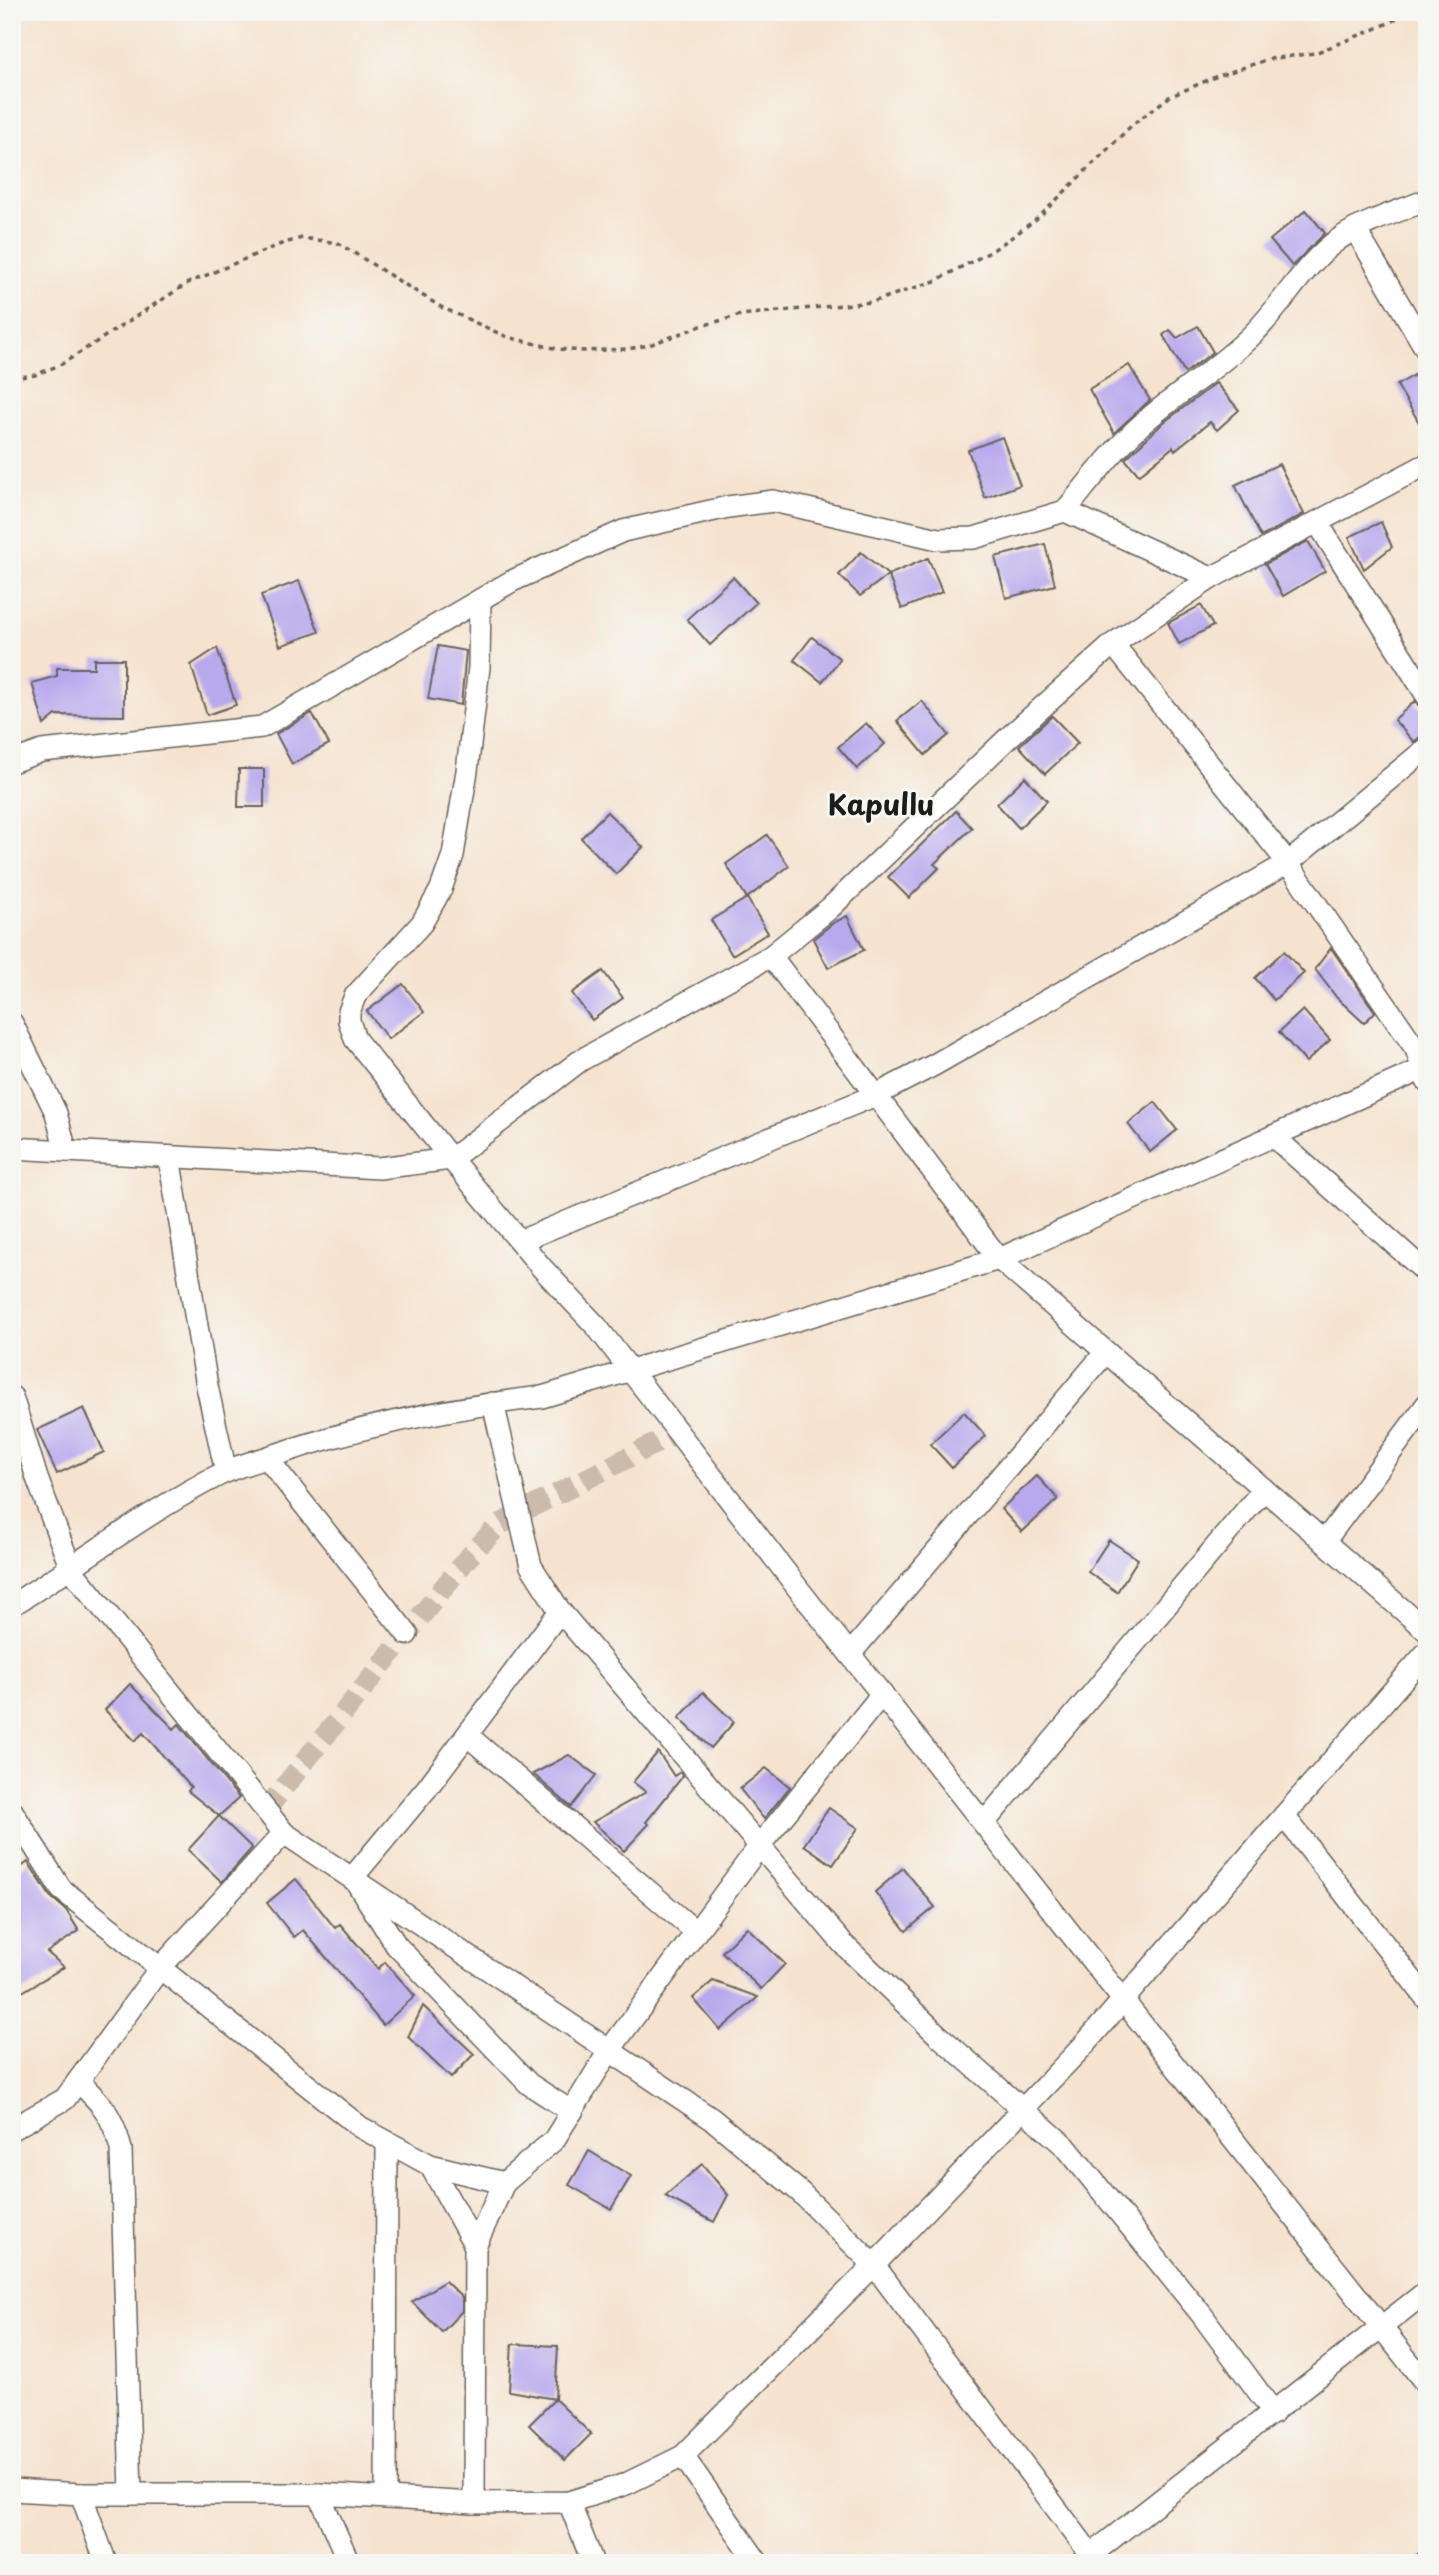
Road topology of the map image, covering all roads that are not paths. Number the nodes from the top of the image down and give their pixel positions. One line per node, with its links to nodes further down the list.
1 (1427, 200): 2 (street)
2 (1355, 229): 3 (street); 5 (street)
3 (1427, 351)
4 (1427, 464): 6 (street)
5 (1065, 511): 7 (street); 8 (street)
6 (1317, 522): 7 (street); 10 (street)
7 (1211, 578): 9 (street)
8 (480, 600): 12 (street); 22 (street)
9 (1113, 644): 13 (street); 14 (street)
10 (1427, 696)
11 (1427, 748): 13 (street)
12 (12, 762)
13 (1288, 863): 16 (street); 17 (street)
14 (771, 956): 17 (street); 22 (street)
15 (12, 1023): 20 (street)
16 (1425, 1072): 18 (street)
17 (876, 1095): 23 (street); 24 (street)
18 (1273, 1136): 24 (street); 25 (street)
19 (12, 1148): 20 (street)
20 (66, 1151): 21 (street)
21 (169, 1157): 22 (street); 32 (street)
22 (451, 1159): 23 (street)
23 (520, 1241): 27 (street)
24 (999, 1259): 26 (street); 27 (street)
25 (1427, 1273)
26 (1106, 1352): 33 (street); 41 (street)
27 (631, 1371): 29 (street); 41 (street)
28 (12, 1397): 35 (street)
29 (493, 1403): 31 (street); 37 (street)
30 (1427, 1404): 34 (street)
31 (267, 1458): 32 (street); 39 (street)
32 (226, 1472): 35 (street)
33 (1264, 1489): 34 (street); 46 (street)
34 (1324, 1542): 38 (street)
35 (71, 1569): 36 (street); 47 (street)
36 (12, 1605)
37 (560, 1611): 43 (street); 48 (street)
38 (1427, 1631)
39 (407, 1634)
40 (1427, 1652): 45 (street)
41 (850, 1654): 42 (street)
42 (882, 1694): 46 (street); 48 (street)
43 (467, 1735): 49 (street); 50 (street)
44 (12, 1811): 51 (street)
45 (1284, 1816): 52 (street); 53 (street)
46 (984, 1823): 53 (street)
47 (284, 1833): 49 (street); 51 (street)
48 (760, 1845): 50 (street); 56 (street)
49 (353, 1877): 54 (street); 57 (street)
50 (696, 1932): 54 (street)
51 (160, 1968): 55 (street); 59 (street)
52 (1427, 1999)
53 (1124, 2000): 56 (street); 65 (street)
54 (609, 2051): 57 (street); 63 (street)
55 (78, 2081): 58 (street); 71 (street)
56 (1023, 2110): 63 (street); 67 (street)
57 (572, 2112): 61 (street)
58 (12, 2129)
59 (387, 2142): 60 (street); 73 (street)
60 (430, 2165): 61 (street); 62 (street)
61 (504, 2183): 62 (street)
62 (475, 2246): 75 (street)
63 (874, 2266): 68 (street); 76 (street)
64 (1427, 2291): 65 (street)
65 (1381, 2328): 66 (street); 67 (street)
66 (1427, 2385)
67 (1274, 2413): 76 (street)
68 (683, 2456): 74 (street); 80 (street)
69 (12, 2490): 70 (street)
70 (81, 2494): 71 (street); 77 (street)
71 (131, 2494): 72 (street)
72 (319, 2494): 73 (street); 78 (street)
73 (386, 2498): 75 (street)
74 (569, 2502): 75 (street); 79 (street)
75 (474, 2503)
76 (1090, 2560)
77 (106, 2563)
78 (349, 2563)
79 (593, 2563)
80 (758, 2563)

